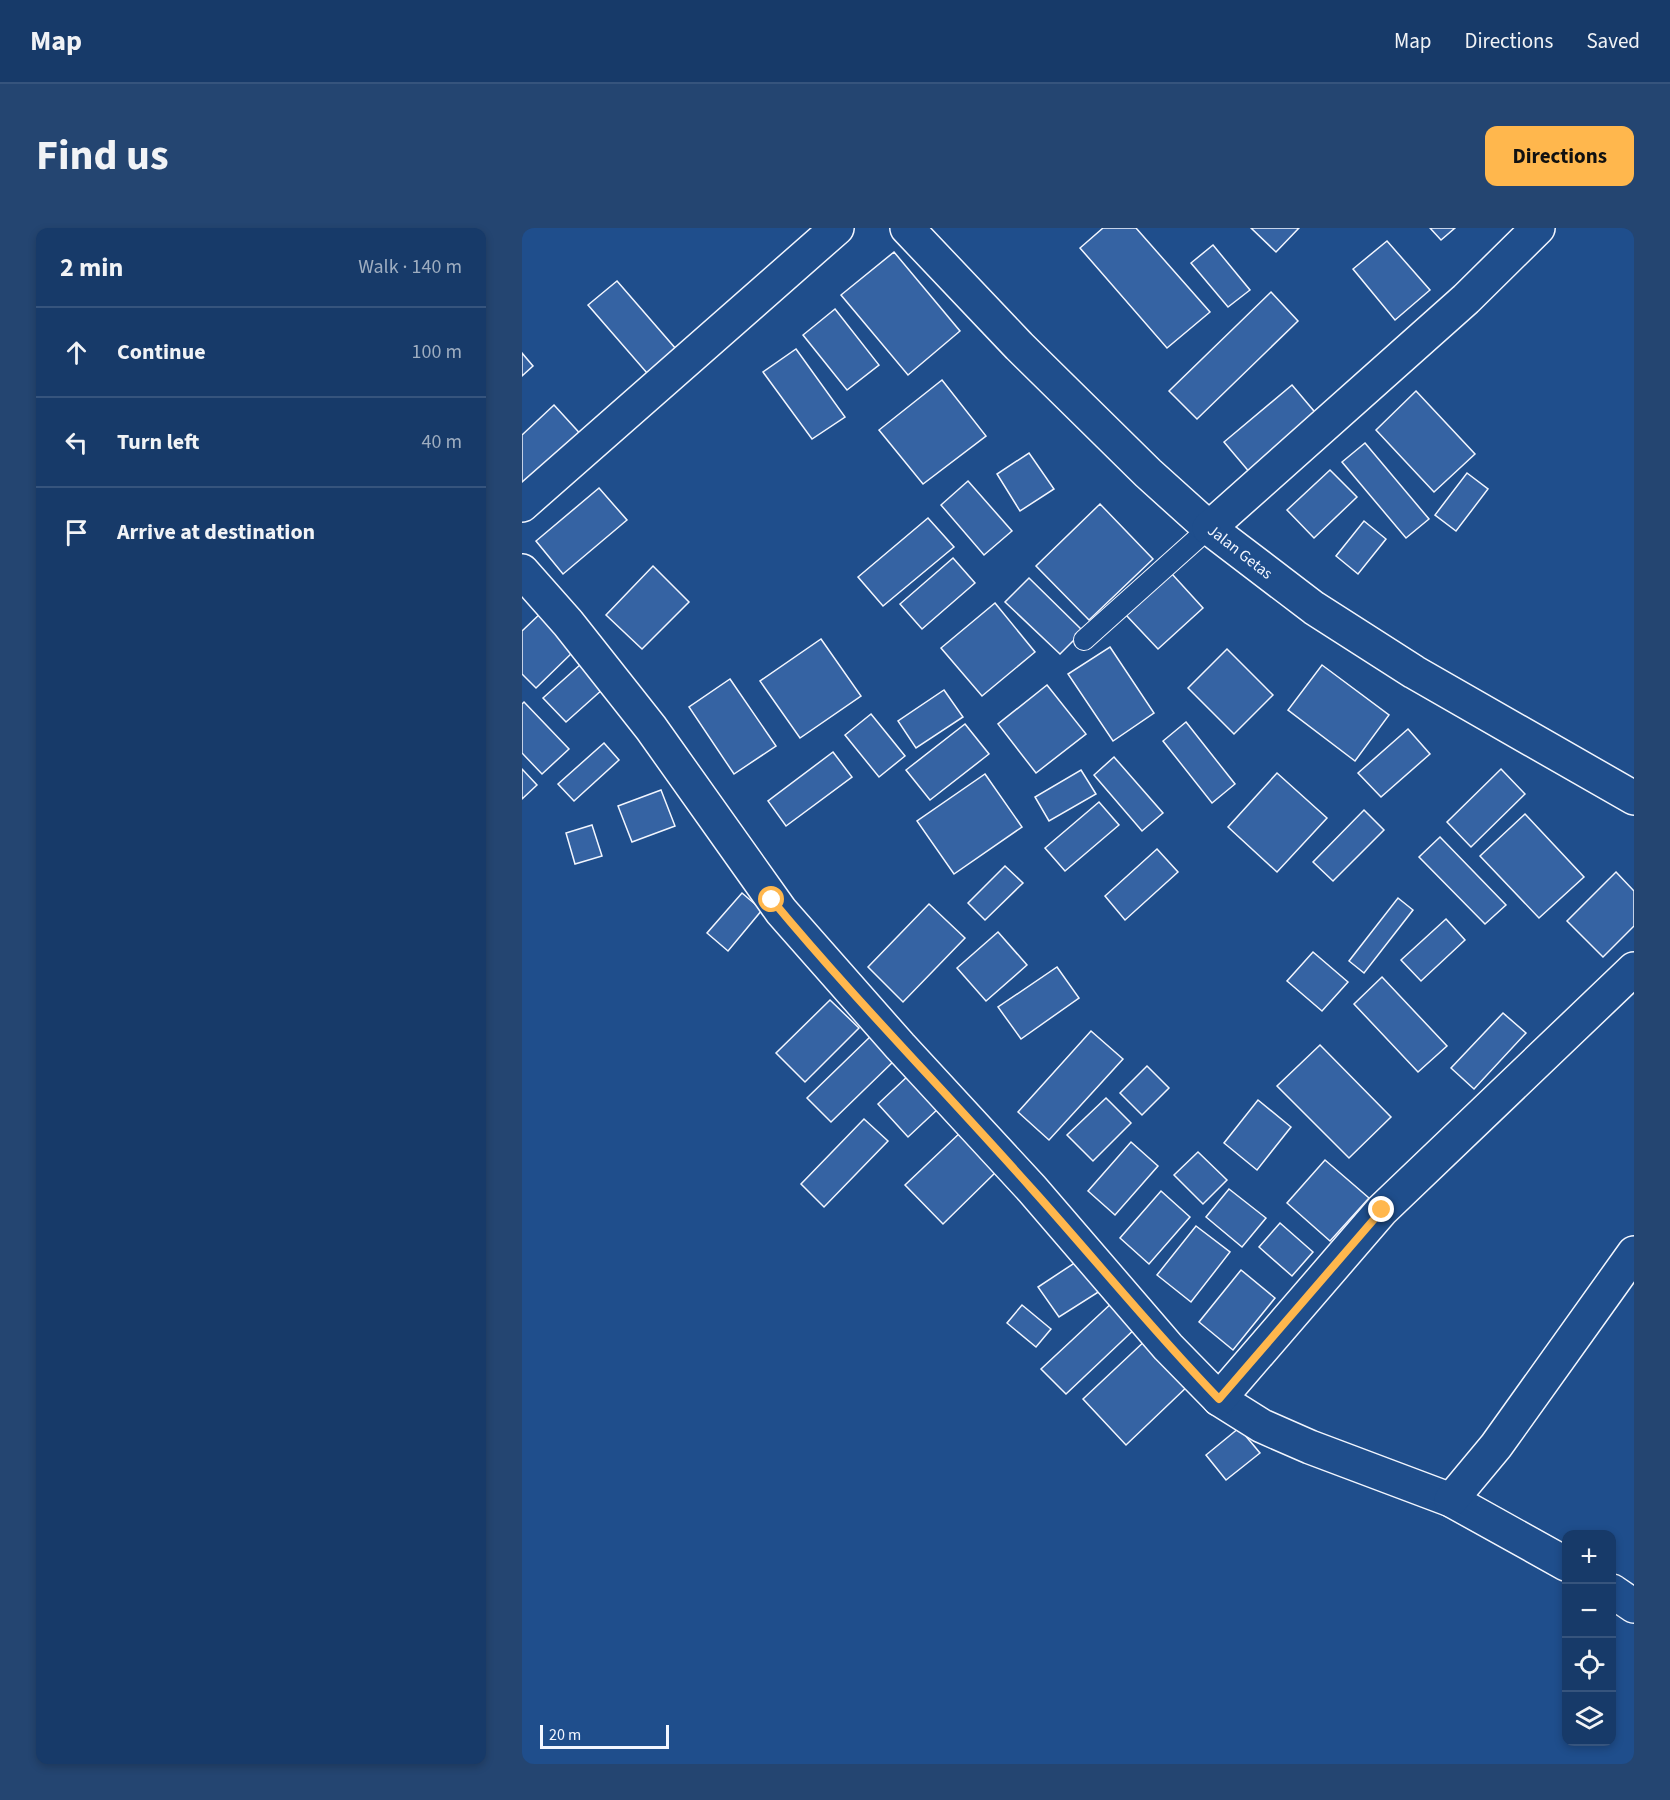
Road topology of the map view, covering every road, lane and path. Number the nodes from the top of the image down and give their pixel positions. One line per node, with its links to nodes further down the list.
1 (837, 228): 4 (street)
2 (907, 228): 5 (street, Jalan Getas)
3 (1538, 228): 5 (street)
4 (522, 505)
5 (1209, 528): 7 (lane); 8 (street, Jalan Getas)
6 (522, 572): 11 (street)
7 (1084, 640)
8 (1634, 798)
9 (1634, 969): 11 (street)
10 (1634, 1253): 12 (street)
11 (1219, 1399): 12 (street)
12 (1451, 1500): 13 (street)
13 (1562, 1562)
14 (1616, 1594): 15 (street)
15 (1634, 1606)

